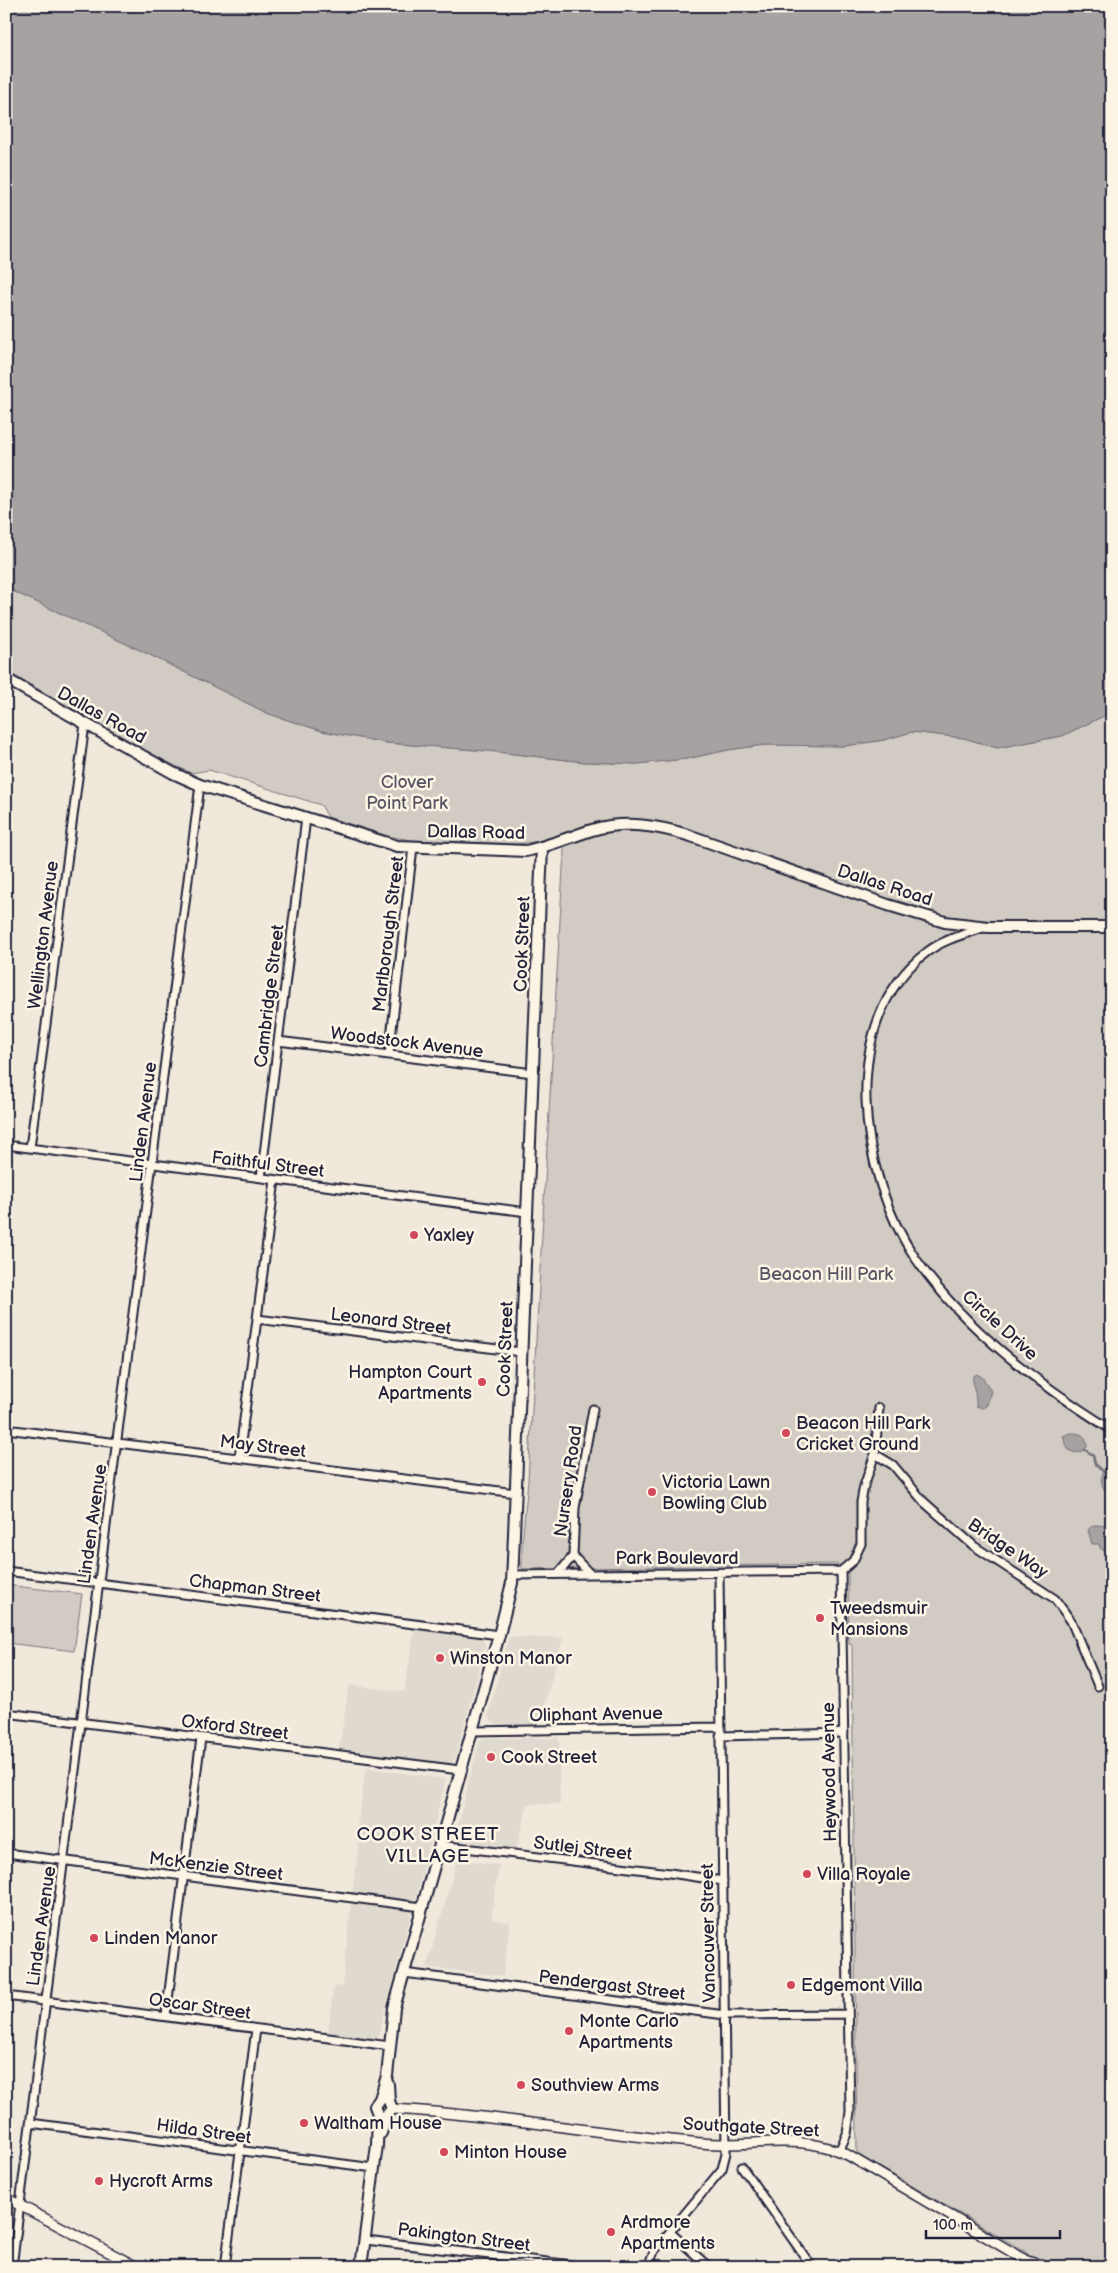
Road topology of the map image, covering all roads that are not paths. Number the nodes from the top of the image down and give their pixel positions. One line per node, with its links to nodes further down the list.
1 (6, 679): 2 (main road, Dallas Road)
2 (85, 724): 3 (main road, Dallas Road); 13 (street, Wellington Avenue)
3 (200, 785): 4 (main road, Dallas Road); 14 (street, Linden Avenue)
4 (306, 818): 5 (main road, Dallas Road); 9 (street, Cambridge Street)
5 (413, 847): 6 (main road, Dallas Road); 10 (street, Marlborough Street)
6 (542, 848): 7 (main road, Dallas Road); 11 (main road, Cook Street)
7 (988, 927): 8 (main road, Dallas Road); 23 (street, Circle Drive)
8 (1112, 927)
9 (278, 1041): 10 (street, Woodstock Avenue); 15 (street, Cambridge Street)
10 (389, 1055): 11 (street, Woodstock Avenue)
11 (533, 1073): 17 (main road, Cook Street)
12 (7, 1148): 13 (street, Faithful Street)
13 (30, 1148): 14 (street, Faithful Street)
14 (152, 1165): 15 (street, Faithful Street); 24 (street, Linden Avenue)
15 (261, 1178): 16 (street, Faithful Street)
16 (275, 1180): 17 (street, Faithful Street); 18 (street)
17 (527, 1212): 19 (main road, Cook Street)
18 (257, 1319): 19 (street, Leonard Street); 26 (street)
19 (521, 1352): 27 (main road, Cook Street)
20 (879, 1408): 25 (street)
21 (593, 1409): 28 (street, Nursery Road)
22 (6, 1429): 24 (street, May Street)
23 (1112, 1430)
24 (118, 1443): 26 (street, May Street); 35 (street, Linden Avenue)
25 (875, 1454): 29 (street); 37 (street, Bridge Way)
26 (239, 1458): 27 (street, May Street)
27 (516, 1493): 34 (main road, Cook Street)
28 (573, 1556): 32 (street, Nursery Road); 33 (street, Nursery Road)
29 (841, 1571): 31 (street, Park Boulevard); 42 (street, Heywood Avenue)
30 (6, 1572): 35 (street, Chapman Street)
31 (719, 1573): 33 (street, Park Boulevard); 40 (street, Vancouver Street)
32 (558, 1574): 33 (street, Park Boulevard); 34 (street, Park Boulevard)
33 (590, 1574)
34 (513, 1575): 36 (main road, Cook Street)
35 (99, 1584): 36 (street, Chapman Street); 39 (street, Linden Avenue)
36 (500, 1635): 41 (main road, Cook Street)
37 (1098, 1686)
38 (6, 1713): 39 (street, Oxford Street)
39 (82, 1723): 44 (street, Oxford Street); 48 (street, Linden Avenue)
40 (720, 1727): 41 (street, Oliphant Avenue); 43 (street, Vancouver Street)
41 (473, 1731): 45 (main road, Cook Street)
42 (844, 1733): 43 (street); 55 (street, Heywood Avenue)
43 (720, 1736): 50 (street, Vancouver Street)
44 (201, 1738): 45 (street, Oxford Street); 49 (street)
45 (460, 1770): 46 (main road, Cook Street)
46 (440, 1846): 50 (street, Sutlej Street); 51 (main road, Cook Street)
47 (6, 1854): 48 (street, McKenzie Street)
48 (65, 1861): 49 (street, McKenzie Street); 54 (street, Linden Avenue)
49 (184, 1878): 51 (street, McKenzie Street); 57 (street)
50 (723, 1881): 56 (street, Vancouver Street)
51 (422, 1907): 52 (main road, Cook Street)
52 (404, 1973): 56 (street, Pendergast Street); 59 (main road, Cook Street)
53 (6, 1996): 54 (street, Oscar Street)
54 (46, 2001): 57 (street, Oscar Street); 61 (street, Linden Avenue)
55 (848, 2014): 56 (street, Pendergast Street); 64 (street, Heywood Avenue)
56 (725, 2015): 62 (street, Vancouver Street)
57 (166, 2016): 58 (street, Oscar Street)
58 (256, 2028): 59 (street, Oscar Street); 63 (street)
59 (390, 2046): 60 (main road, Cook Street)
60 (385, 2108): 62 (street, Southgate Street); 66 (main road, Cook Street)
61 (30, 2123): 63 (street, Hilda Street); 68 (street, Linden Avenue)
62 (727, 2143): 64 (street, Southgate Street); 69 (street, Vancouver Street)
63 (239, 2151): 66 (street, Hilda Street); 74 (street)
64 (839, 2151): 71 (street, Southgate Street)
65 (742, 2167): 79 (street)
66 (374, 2168): 70 (main road, Cook Street)
67 (6, 2198): 68 (street)
68 (20, 2205): 72 (street, Linden Avenue); 73 (street)
69 (670, 2232): 77 (street, Vancouver Street); 78 (street)
70 (366, 2240): 75 (main road, Cook Street); 76 (street, Pakington Street)
71 (1042, 2266)
72 (12, 2267)
73 (137, 2267)
74 (225, 2267)
75 (361, 2267)
76 (588, 2267)
77 (648, 2267)
78 (709, 2267)
79 (812, 2267)

